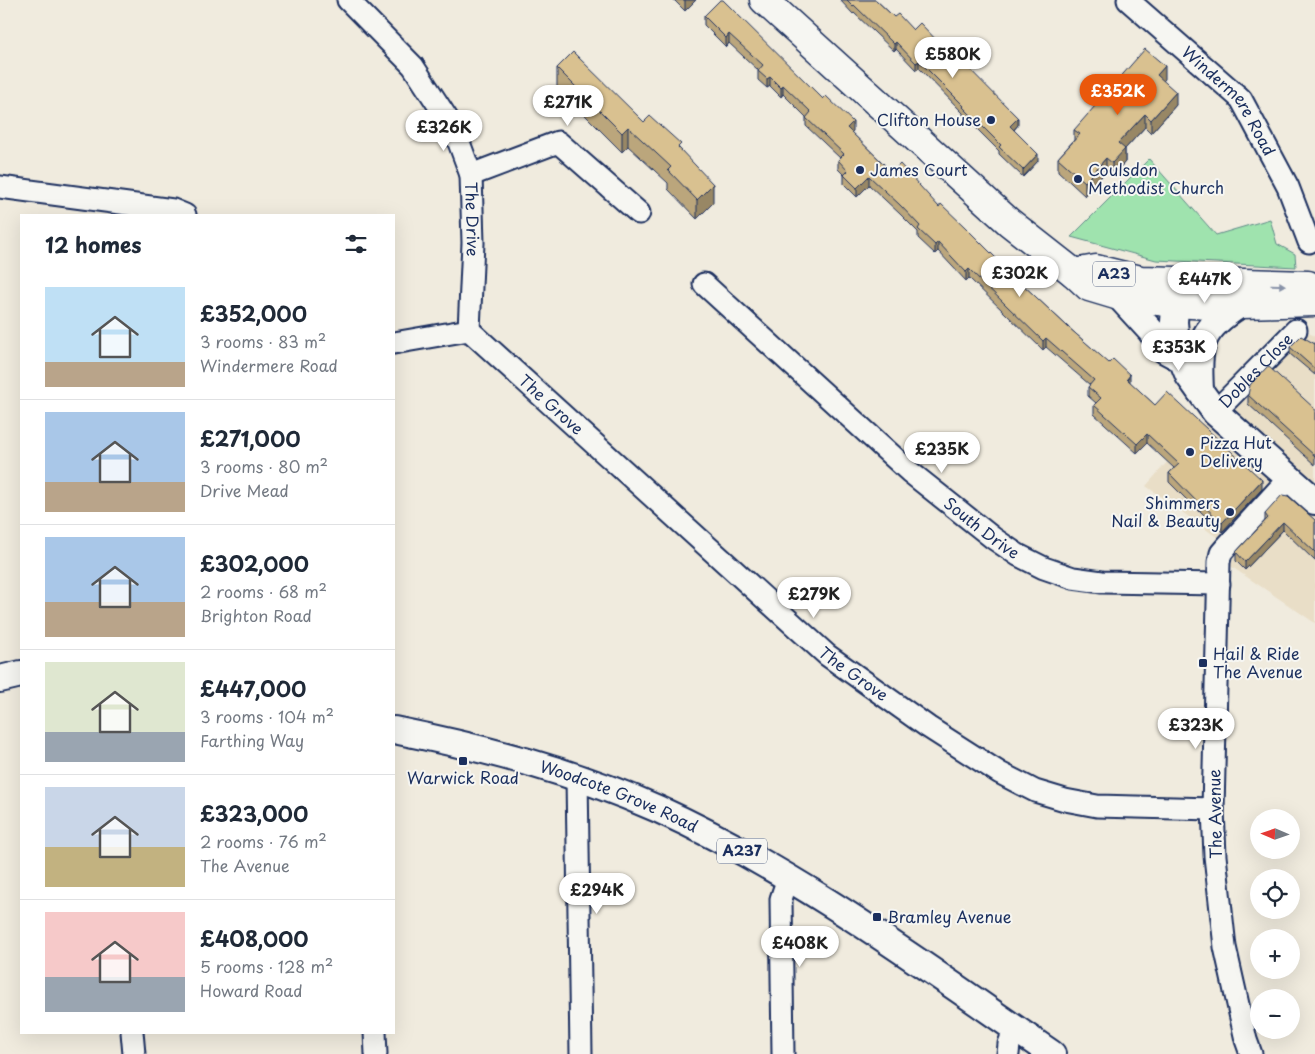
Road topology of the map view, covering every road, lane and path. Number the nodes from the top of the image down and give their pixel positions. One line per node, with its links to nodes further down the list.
1 (348, 0): 4 (street, The Drive)
2 (764, 0): 9 (highway, A23)
3 (1128, 0): 8 (street, Windermere Road)
4 (471, 175): 6 (street); 16 (street, The Drive)
5 (0, 187): 7 (street)
6 (639, 213)
7 (183, 214)
8 (1309, 242)
9 (1074, 273): 12 (highway, A23); 13 (highway, A23)
10 (704, 284): 23 (street, South Drive)
11 (1315, 286): 12 (highway, A23, one-way to 11)
12 (1176, 293): 13 (highway, A23); 15 (highway, A23); 19 (main road)
13 (1119, 296): 19 (main road)
14 (1315, 302): 15 (highway, A23)
15 (1239, 305): 20 (main road)
16 (469, 330): 18 (street); 28 (street, The Grove)
17 (1296, 330): 20 (street, Dobles Close)
18 (395, 343)
19 (1180, 358): 20 (main road)
20 (1208, 402): 21 (main road)
21 (1290, 477): 22 (main road); 23 (street, The Avenue)
22 (1315, 501)
23 (1219, 584): 28 (street, The Avenue)
24 (20, 674): 25 (main road)
25 (0, 679)
26 (395, 730): 27 (main road, Woodcote Grove Road / A237)
27 (577, 777): 29 (main road, Woodcote Grove Road / A237); 35 (street)
28 (1213, 809): 39 (street, The Avenue)
29 (788, 878): 30 (main road, Woodcote Grove Road / A237); 36 (street)
30 (1015, 1028): 37 (street); 38 (main road, Woodcote Grove Road / A237)
31 (132, 1034): 33 (street)
32 (375, 1034): 34 (street)
33 (134, 1054)
34 (376, 1054)
35 (581, 1054)
36 (783, 1054)
37 (1008, 1054)
38 (1052, 1054)
39 (1251, 1054)

